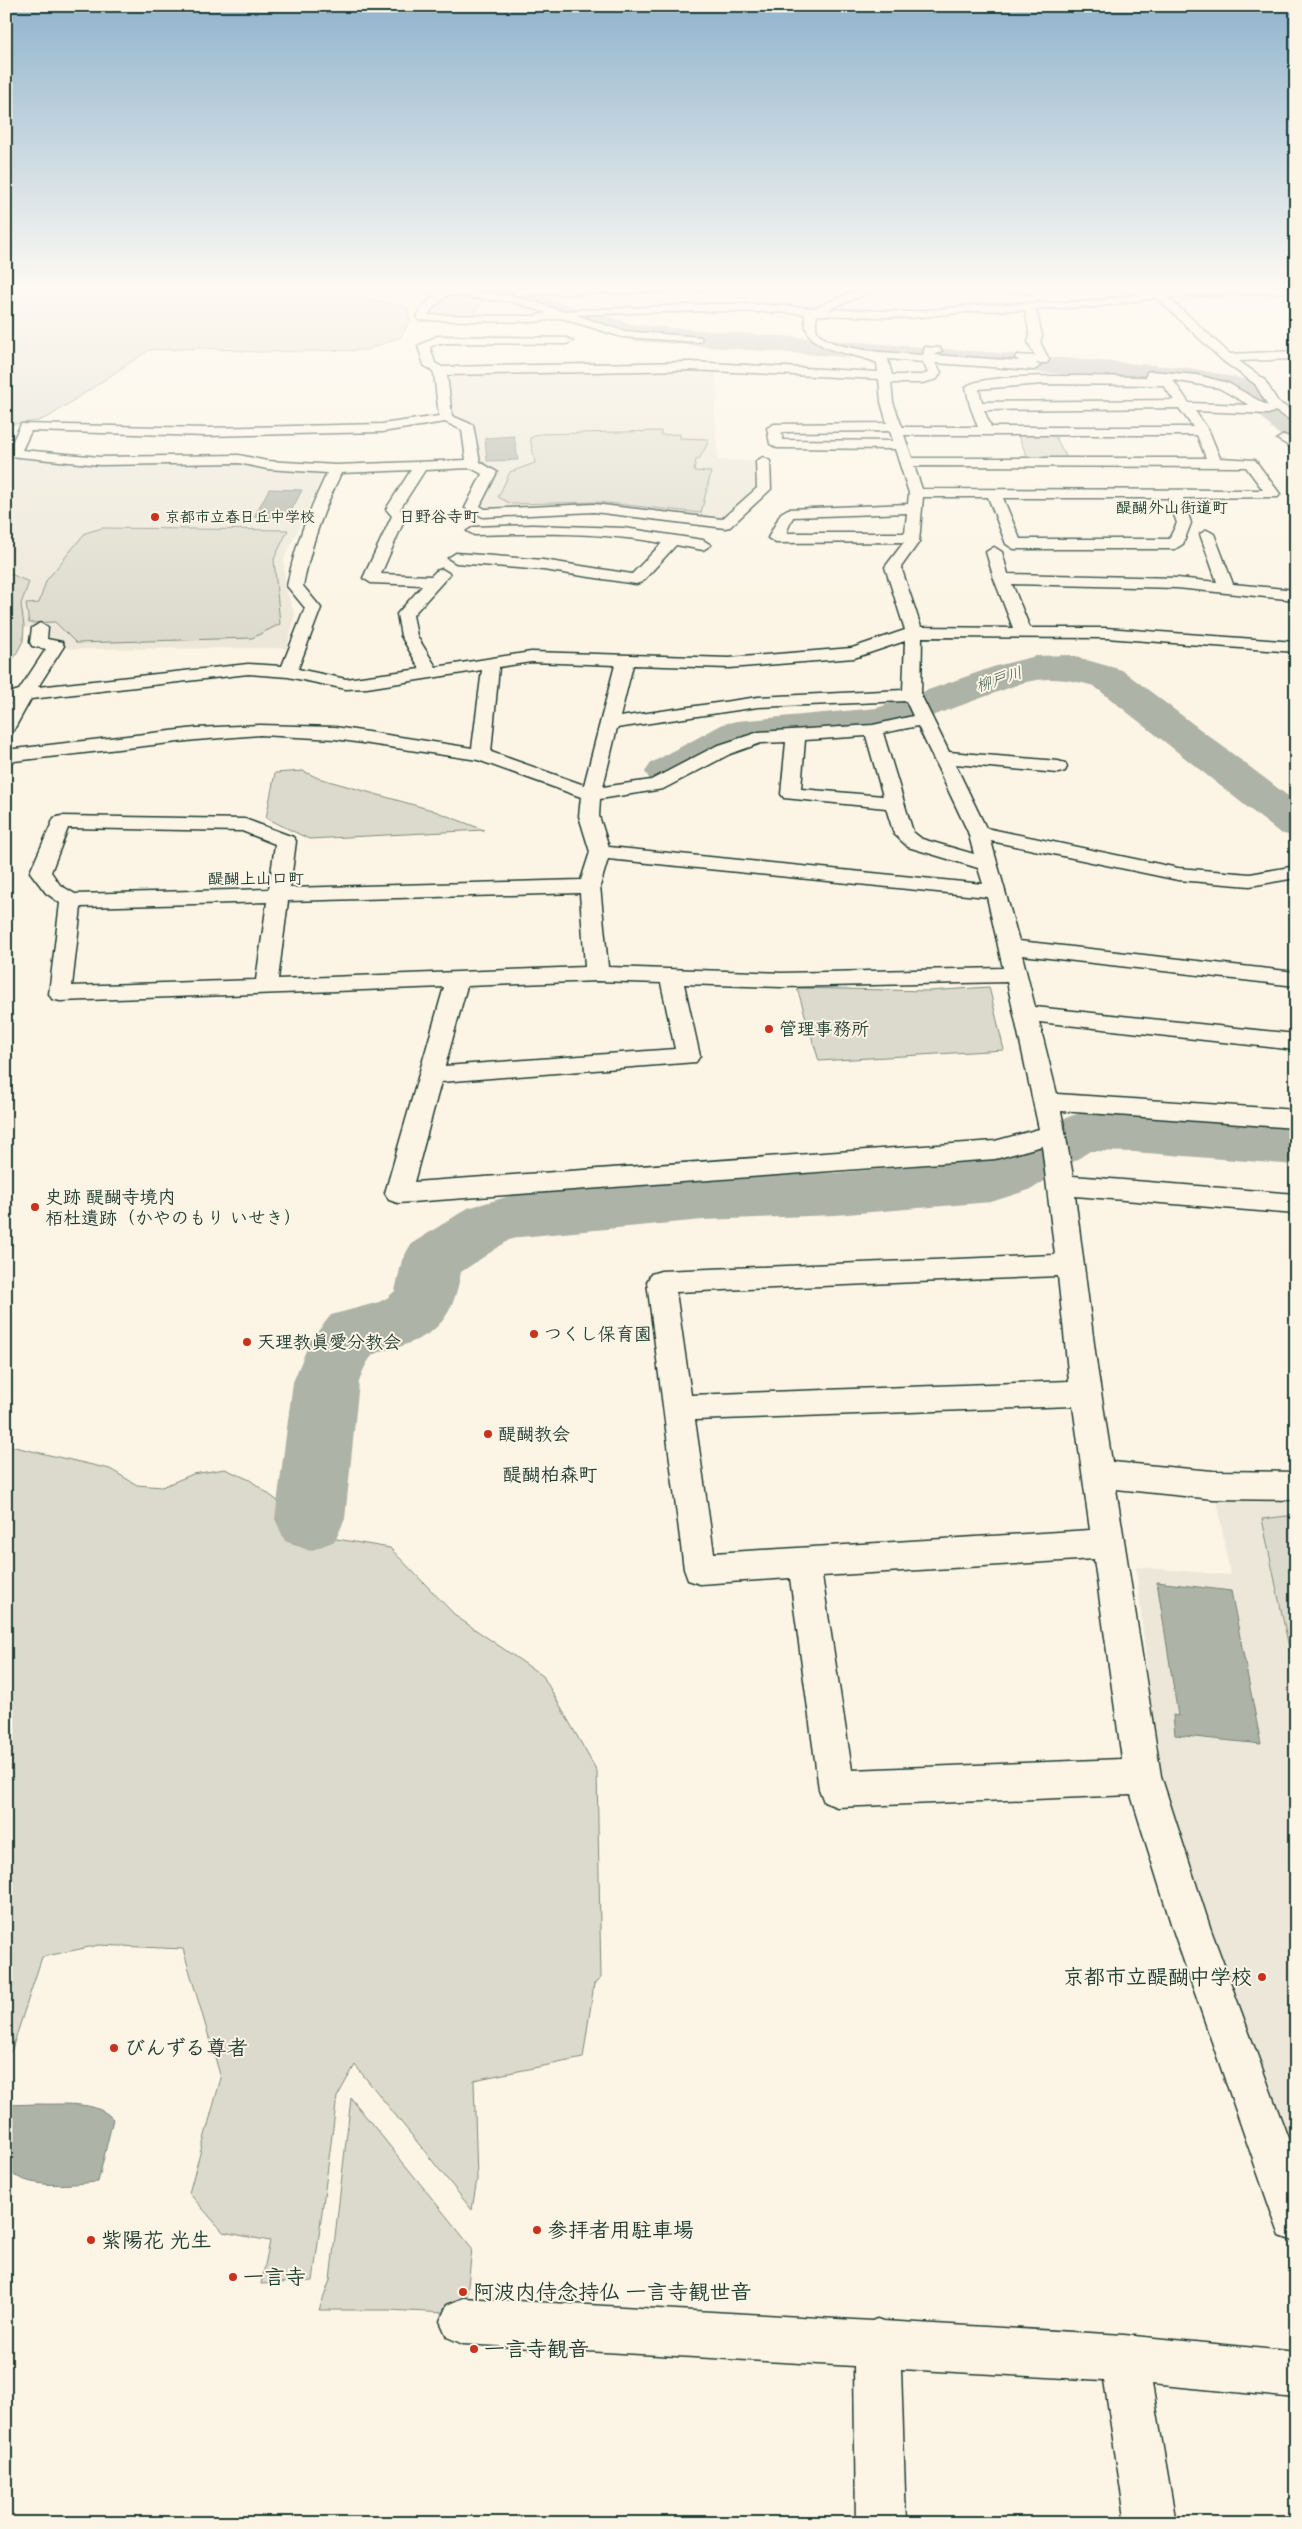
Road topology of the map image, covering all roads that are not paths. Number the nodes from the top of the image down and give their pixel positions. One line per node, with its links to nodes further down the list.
1 (444, 404): 8 (street)
2 (888, 404): 10 (street)
3 (1261, 404): 7 (street)
4 (1273, 404): 7 (street)
5 (976, 406): 6 (street); 12 (street)
6 (1184, 406): 7 (street); 11 (street)
7 (1271, 410): 9 (street)
8 (446, 418): 19 (street); 21 (street)
9 (1296, 419)
10 (896, 429): 12 (street); 14 (street); 14 (street)
11 (1202, 431): 12 (street); 18 (street)
12 (987, 432)
13 (1284, 439): 15 (street)
14 (901, 445): 17 (street)
15 (1296, 446)
16 (763, 461): 25 (street)
17 (907, 462): 18 (street); 24 (street)
18 (1215, 462): 22 (street)
19 (473, 464): 20 (street); 25 (street)
20 (421, 465): 21 (street); 34 (street)
21 (336, 469): 43 (street)
22 (1174, 493): 23 (street); 23 (street)
23 (994, 494): 24 (street)
24 (915, 500): 28 (street); 28 (street)
25 (483, 512): 26 (street)
26 (474, 531): 29 (street); 32 (street)
27 (1208, 534): 35 (street)
28 (911, 537): 38 (street)
29 (673, 540): 30 (street); 32 (street)
30 (703, 545)
31 (994, 552): 33 (street)
32 (456, 558): 34 (street)
33 (1002, 579): 35 (street); 39 (street)
34 (434, 581): 44 (street)
35 (1227, 588): 36 (street)
36 (1296, 595)
37 (40, 628): 45 (street)
38 (914, 632): 39 (street); 41 (street); 46 (street)
39 (1024, 633): 40 (street)
40 (1296, 647)
41 (625, 661): 42 (street); 49 (street)
42 (491, 663): 44 (street); 53 (street)
43 (288, 672): 44 (street); 45 (street)
44 (430, 672)
45 (25, 694): 47 (street); 50 (street)
46 (912, 695): 48 (street); 49 (street)
47 (6, 698)
48 (924, 719): 51 (street); 55 (street)
49 (608, 724): 57 (street)
50 (6, 728)
51 (872, 730): 52 (street); 58 (street)
52 (796, 735): 57 (street); 58 (street)
53 (481, 755): 54 (street); 57 (street)
54 (6, 756)
55 (942, 757): 56 (street); 59 (street)
56 (1058, 767)
57 (591, 794): 60 (street)
58 (895, 803): 61 (street)
59 (978, 832): 61 (street); 62 (street)
60 (600, 852): 63 (street); 64 (street)
61 (988, 864): 64 (street)
62 (1296, 872)
63 (590, 886): 65 (street); 68 (street)
64 (996, 892): 67 (street)
65 (278, 896): 66 (street); 66 (street); 73 (street)
66 (71, 902): 73 (street)
67 (1010, 947): 69 (street); 71 (street)
68 (597, 974): 70 (street); 72 (street)
69 (1016, 975): 70 (street); 74 (street)
70 (671, 977): 76 (street)
71 (1296, 979)
72 (457, 981): 73 (street); 76 (street)
73 (266, 987)
74 (1026, 1013): 75 (street); 77 (street)
75 (1296, 1042)
76 (430, 1075): 79 (street)
77 (1047, 1102): 78 (street); 79 (street)
78 (1296, 1119)
79 (1051, 1135): 80 (street)
80 (1061, 1184): 81 (street); 82 (street)
81 (1296, 1204)
82 (1069, 1265): 83 (street); 84 (street)
83 (1086, 1393): 84 (street); 85 (street)
84 (679, 1408): 88 (street)
85 (1098, 1474): 86 (street); 87 (street)
86 (1296, 1486)
87 (1108, 1544): 88 (street); 89 (street)
88 (804, 1562): 89 (street)
89 (1142, 1776): 90 (street)
90 (1296, 2220)
91 (463, 2321): 92 (street)
92 (877, 2342): 93 (street); 95 (street)
93 (1124, 2358): 94 (street); 96 (street)
94 (1296, 2375)
95 (881, 2523)
96 (1151, 2523)

